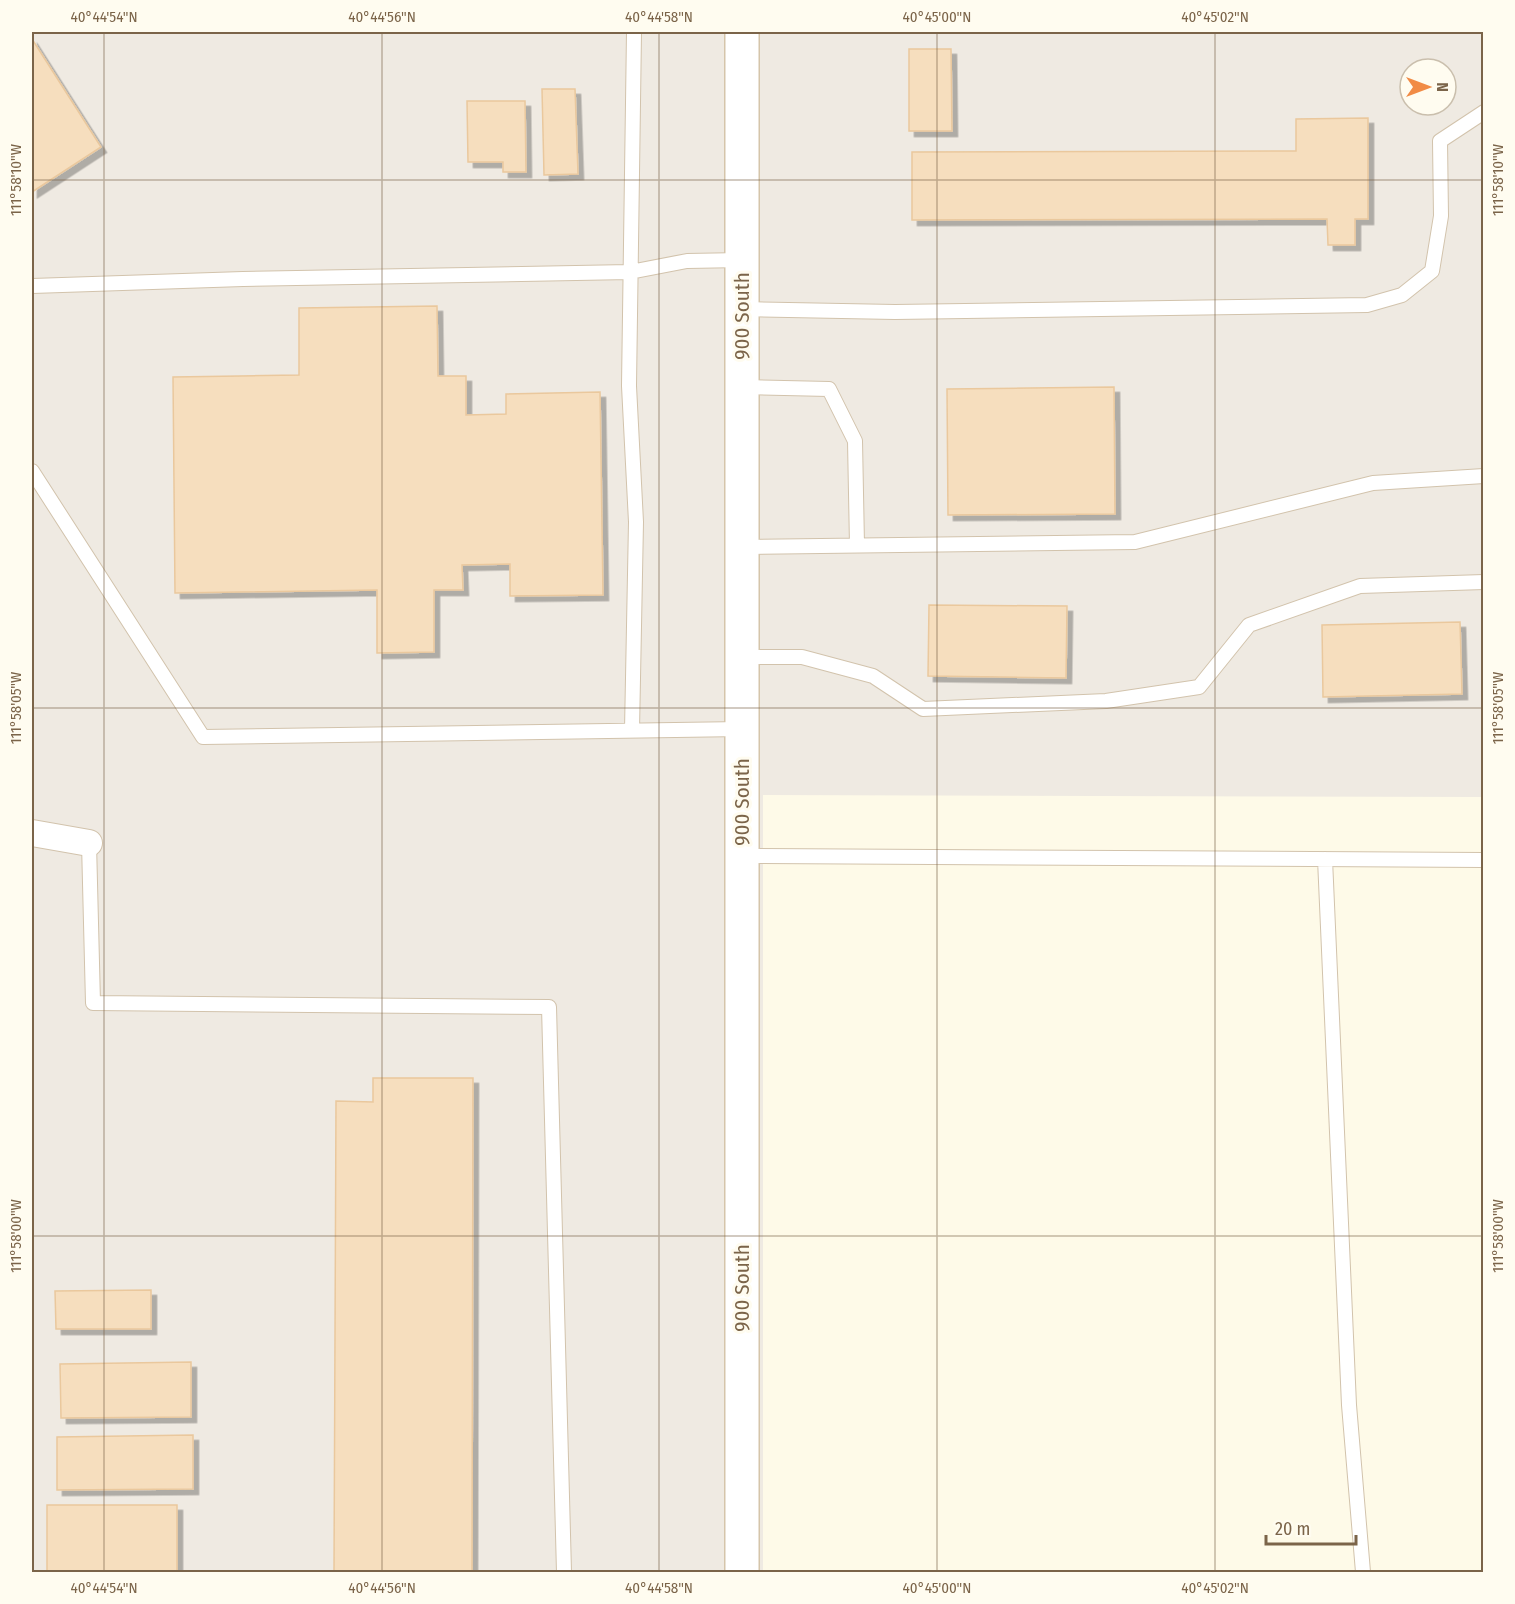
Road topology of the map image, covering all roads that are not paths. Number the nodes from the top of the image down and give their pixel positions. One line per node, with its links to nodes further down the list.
1 (634, 32): 5 (lane)
2 (742, 32): 4 (street, 900 South)
3 (1484, 112): 7 (lane)
4 (742, 260): 5 (lane); 7 (street, 900 South)
5 (630, 272): 6 (lane); 16 (lane)
6 (32, 286)
7 (742, 309): 8 (street, 900 South)
8 (742, 387): 11 (lane); 12 (street, 900 South)
9 (32, 471): 16 (lane)
10 (1484, 476): 11 (lane)
11 (857, 545): 12 (lane)
12 (742, 547): 14 (street, 900 South)
13 (1484, 582): 14 (lane)
14 (742, 657): 15 (street, 900 South)
15 (742, 729): 16 (lane); 19 (street, 900 South)
16 (632, 730)
17 (32, 833): 18 (street)
18 (89, 843): 22 (lane)
19 (742, 856): 20 (lane); 23 (street, 900 South)
20 (1325, 859): 21 (lane); 24 (lane)
21 (1484, 860)
22 (564, 1572)
23 (742, 1572)
24 (1363, 1572)

